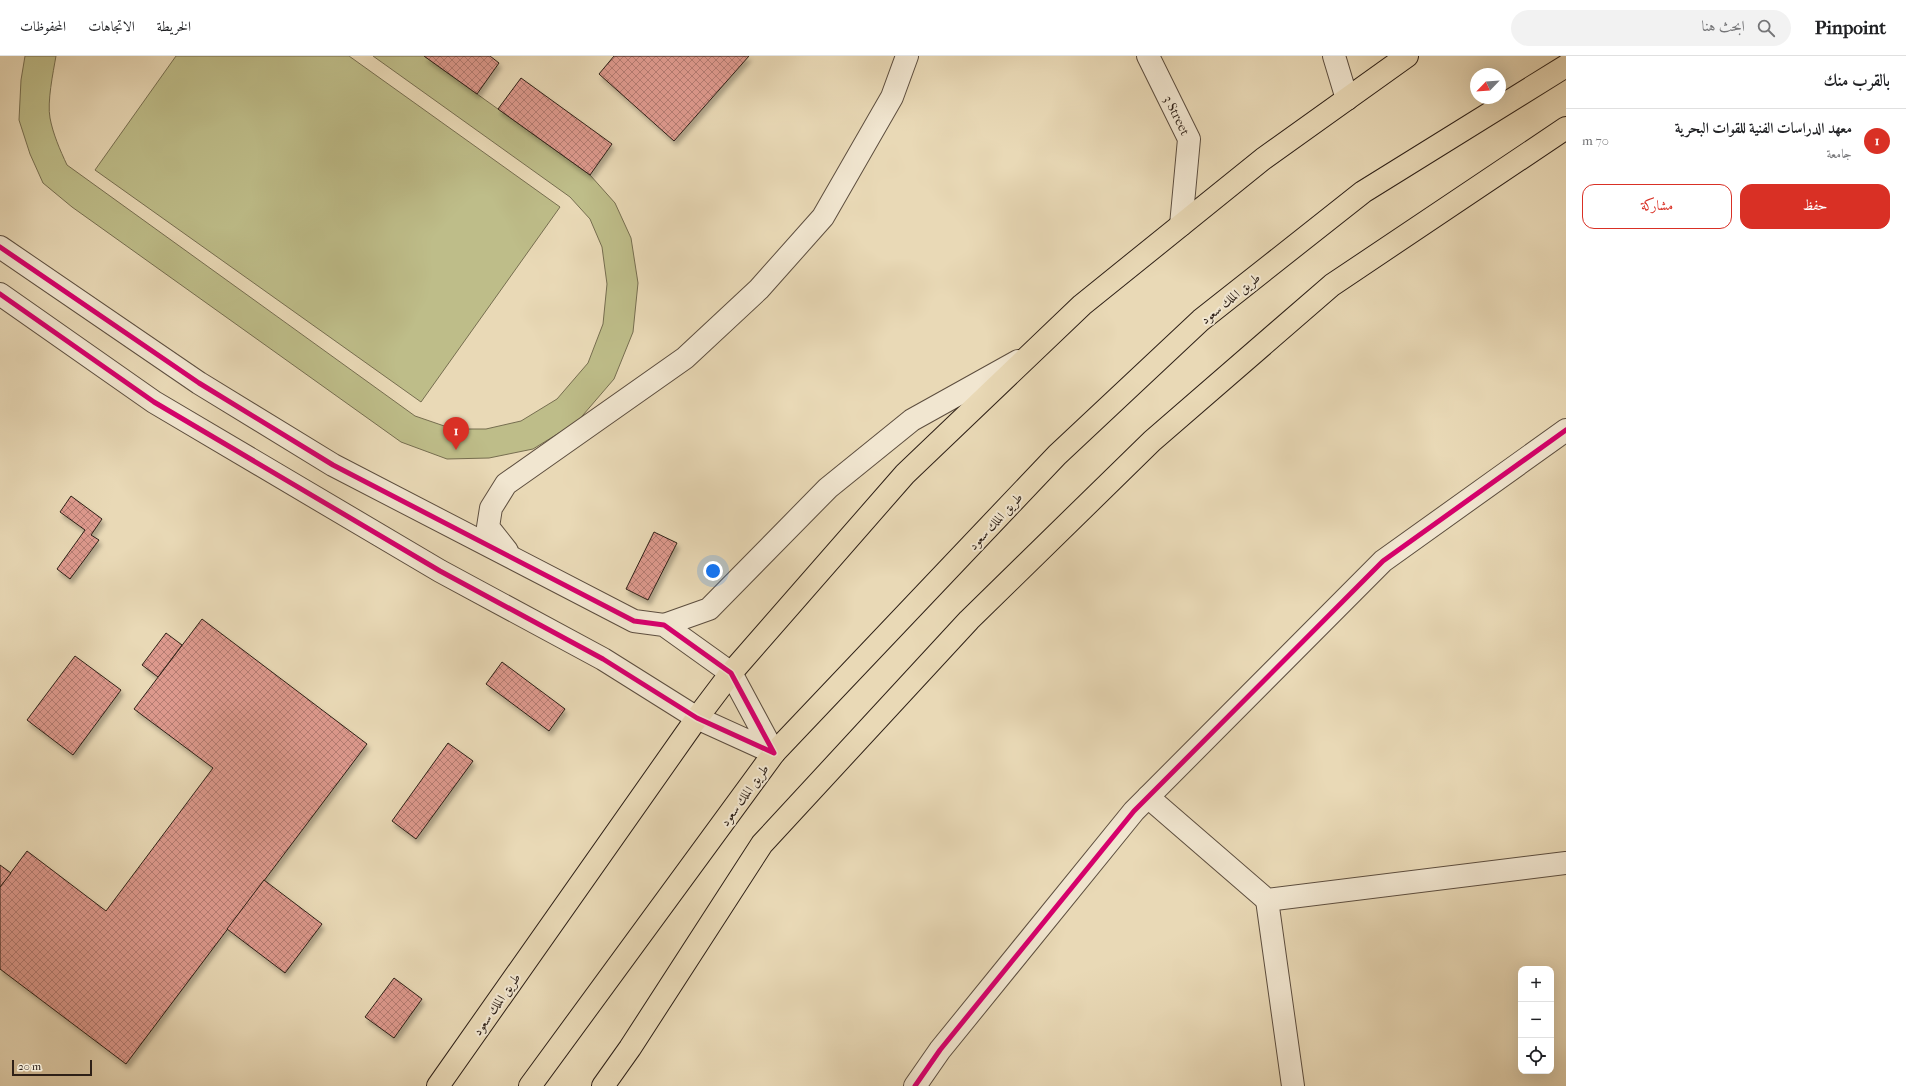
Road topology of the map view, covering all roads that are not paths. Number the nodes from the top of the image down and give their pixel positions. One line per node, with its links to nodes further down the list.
1 (906, 56): 13 (street)
2 (1148, 56): 8 (street, 3 Street)
3 (1334, 56): 6 (street)
4 (1407, 56): 6 (main road, طريق الملك سعود)
5 (1566, 66): 17 (main road, طريق الملك سعود)
6 (1347, 99): 8 (main road, طريق الملك سعود)
7 (1566, 128): 23 (main road)
8 (1181, 225): 11 (main road, طريق الملك سعود)
9 (0, 247): 13 (street)
10 (0, 294): 16 (street)
11 (1029, 355): 14 (street); 15 (main road, طريق الملك سعود)
12 (1566, 430): 18 (street)
13 (511, 557): 14 (street)
14 (664, 625): 15 (street)
15 (731, 673): 16 (main road, طريق الملك سعود); 17 (street)
16 (697, 718): 17 (street); 21 (main road, طريق الملك سعود)
17 (774, 753): 22 (main road, طريق الملك سعود)
18 (1148, 797): 20 (street); 24 (street)
19 (1566, 863): 20 (street)
20 (1267, 900): 25 (street)
21 (438, 1086)
22 (530, 1086)
23 (603, 1086)
24 (916, 1086)
25 (1293, 1086)

